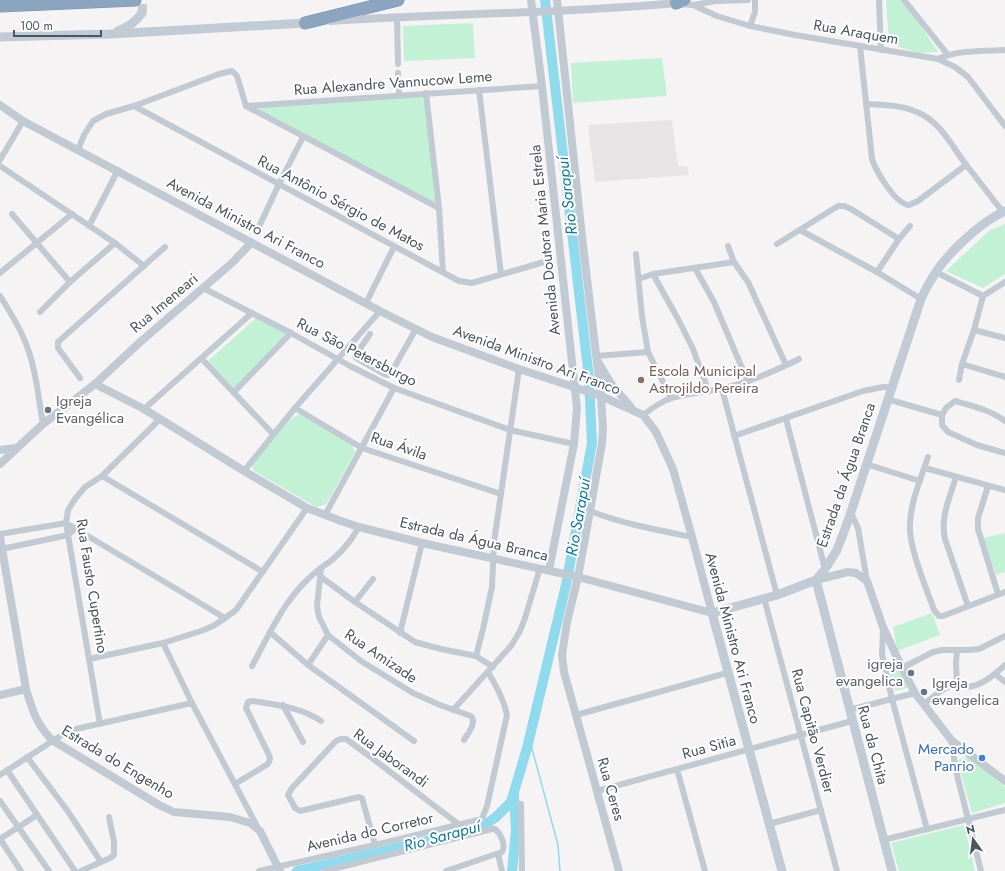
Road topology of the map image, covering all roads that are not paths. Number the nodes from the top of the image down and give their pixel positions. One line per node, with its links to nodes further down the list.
1 (135, 0): 10 (highway)
2 (398, 0): 16 (highway)
3 (531, 0): 14 (street, Avenida Doutora Maria Estrela)
4 (557, 0): 12 (street)
5 (748, 0): 9 (street)
6 (755, 0): 18 (street)
7 (879, 0): 22 (street)
8 (904, 0): 24 (street)
9 (684, 3): 11 (street); 18 (street, Rua Araquem)
10 (0, 6)
11 (573, 11): 12 (street); 17 (street)
12 (555, 12): 14 (street); 17 (street)
13 (142, 13): 19 (main road)
14 (532, 15): 15 (street); 28 (street, Avenida Doutora Maria Estrela)
15 (397, 16): 16 (street); 26 (street)
16 (305, 23): 19 (main road)
17 (560, 24): 91 (street)
18 (750, 26): 21 (street, Rua Araquem)
19 (111, 34): 20 (main road)
20 (0, 37)
21 (860, 46): 22 (street, Rua Araquem); 32 (street)
22 (882, 50): 25 (street, Rua Araquem)
23 (1005, 50): 24 (street)
24 (948, 55): 25 (street)
25 (938, 59): 39 (street, Rua Araquem)
26 (398, 64)
27 (398, 73): 31 (street)
28 (542, 86): 29 (street, Rua Alexandre Vannucow Leme); 105 (street, Avenida Doutora Maria Estrela)
29 (479, 90): 30 (street, Rua Alexandre Vannucow Leme); 72 (street)
30 (426, 93): 31 (street, Rua Alexandre Vannucow Leme); 47 (street)
31 (399, 95): 35 (street, Rua Alexandre Vannucow Leme)
32 (866, 104): 43 (street); 43 (street)
33 (0, 105): 37 (street, Avenida Ministro Ari Franco)
34 (134, 106): 35 (street); 41 (street); 46 (street, Rua Antônio Sérgio de Matos)
35 (246, 106): 40 (street)
36 (0, 112): 37 (street)
37 (14, 116): 38 (street, Avenida Ministro Ari Franco)
38 (23, 121): 41 (street, Avenida Ministro Ari Franco); 42 (street)
39 (1005, 126)
40 (303, 136): 46 (street); 47 (street)
41 (78, 150): 45 (street, Avenida Ministro Ari Franco)
42 (0, 160)
43 (966, 165): 48 (street)
44 (0, 166): 50 (street)
45 (118, 170): 51 (street); 58 (street, Avenida Ministro Ari Franco)
46 (279, 184): 54 (street); 62 (street, Rua Antônio Sérgio de Matos)
47 (438, 208): 68 (street)
48 (1004, 212): 70 (main road, Estrada da Água Branca)
49 (12, 214): 56 (street)
50 (72, 214): 51 (street); 56 (street)
51 (89, 226): 57 (street)
52 (910, 226): 55 (street)
53 (800, 230): 55 (street); 59 (street); 69 (street)
54 (257, 231)
55 (899, 239): 69 (street)
56 (37, 242): 71 (street); 75 (street)
57 (115, 243): 66 (street); 75 (street)
58 (251, 243): 77 (street, Rua Imeneari); 81 (street, Avenida Ministro Ari Franco)
59 (777, 244)
60 (728, 246): 65 (street)
61 (165, 247): 66 (street)
62 (394, 247): 68 (street, Rua Antônio Sérgio de Matos); 81 (street)
63 (636, 254): 74 (street)
64 (544, 262): 72 (street, Rua Antônio Sérgio de Matos)
65 (734, 262): 67 (street); 96 (street)
66 (144, 266): 99 (street)
67 (695, 268): 73 (street); 101 (street)
68 (443, 272): 72 (street, Rua Antônio Sérgio de Matos)
69 (877, 272): 80 (street)
70 (936, 272): 79 (street); 80 (main road, Estrada da Água Branca)
71 (0, 273)
72 (500, 274)
73 (653, 274): 74 (street); 107 (street)
74 (639, 279): 90 (street)
75 (70, 282): 83 (street)
76 (1005, 282): 79 (street)
77 (204, 288): 84 (street, Rua São Petersburgo); 102 (street, Rua Imeneari)
78 (0, 296): 120 (street)
79 (983, 296): 86 (street)
80 (921, 299): 103 (main road, Estrada da Água Branca)
81 (366, 303): 82 (street, Avenida Ministro Ari Franco)
82 (380, 311): 85 (street, Avenida Ministro Ari Franco); 93 (street)
83 (40, 312)
84 (252, 313): 87 (street, Rua São Petersburgo); 92 (street)
85 (416, 329): 88 (street); 97 (street, Avenida Ministro Ari Franco)
86 (974, 330): 89 (street); 95 (street)
87 (291, 333): 93 (street, Rua São Petersburgo); 108 (street)
88 (370, 334)
89 (1005, 338)
90 (648, 352): 91 (street); 110 (street)
91 (596, 356): 109 (street); 114 (street)
92 (202, 359): 108 (street); 113 (street)
93 (339, 359): 104 (street, Rua São Petersburgo); 112 (street)
94 (799, 359): 96 (street)
95 (962, 364): 98 (street); 100 (street)
96 (786, 365): 101 (street)
97 (519, 369): 105 (street, Avenida Ministro Ari Franco); 121 (street)
98 (1005, 377)
99 (80, 378)
100 (959, 380)
101 (748, 382): 106 (street)
102 (95, 384): 113 (street, Estrada da Água Branca); 120 (street)
103 (892, 387): 111 (main road, Estrada da Água Branca); 118 (street)
104 (394, 388): 121 (street, Rua São Petersburgo); 126 (street)
105 (578, 389): 109 (street, Avenida Ministro Ari Franco); 124 (street, Avenida Doutora Maria Estrela)
106 (722, 389): 107 (street); 123 (street)
107 (708, 390): 110 (street)
108 (234, 392): 122 (street)
109 (598, 395): 114 (street, Avenida Ministro Ari Franco); 141 (street)
110 (671, 398): 116 (street)
111 (887, 400): 115 (street); 131 (main road, Estrada da Água Branca)
112 (295, 408): 122 (street); 126 (street, Rua Ávila)
113 (144, 409): 117 (street, Estrada da Água Branca)
114 (633, 409): 116 (street, Avenida Ministro Ari Franco)
115 (942, 414): 119 (street); 128 (street)
116 (643, 415): 149 (street, Avenida Ministro Ari Franco)
117 (160, 419): 133 (street, Estrada da Água Branca); 134 (street, Rua Fausto Cupertino)
118 (786, 419): 123 (street); 156 (street)
119 (1005, 421)
120 (43, 424): 125 (street)
121 (510, 430): 124 (street, Rua São Petersburgo); 139 (street)
122 (273, 434): 133 (street)
123 (734, 436): 166 (street)
124 (574, 444): 157 (street, Avenida Doutora Maria Estrela)
125 (16, 448): 127 (street); 130 (street)
126 (362, 448): 139 (street, Rua Ávila); 143 (street)
127 (0, 450)
128 (1005, 453)
129 (928, 457): 132 (street)
130 (0, 464)
131 (866, 464): 136 (street); 142 (main road, Estrada da Água Branca)
132 (925, 468): 135 (street); 136 (street)
133 (244, 471): 140 (street, Estrada da Água Branca)
134 (102, 476): 144 (street, Rua Fausto Cupertino); 158 (street)
135 (956, 477): 137 (street); 169 (street)
136 (920, 481): 169 (street)
137 (988, 486): 138 (street); 165 (street)
138 (1005, 490)
139 (501, 494): 152 (street)
140 (307, 508): 143 (street, Estrada da Água Branca); 158 (street)
141 (590, 511): 149 (street); 159 (street)
142 (851, 513): 156 (main road, Estrada da Água Branca); 163 (street)
143 (325, 515): 145 (street, Estrada da Água Branca)
144 (66, 523): 146 (street); 147 (street, Rua Fausto Cupertino); 148 (street)
145 (359, 527): 150 (street, Estrada da Água Branca); 154 (street)
146 (76, 528): 147 (street); 171 (street)
147 (68, 535): 151 (street); 180 (street, Rua Fausto Cupertino)
148 (0, 536): 151 (street, Estrada do Engenho)
149 (692, 537): 170 (street, Avenida Ministro Ari Franco)
150 (422, 543): 152 (street, Estrada da Água Branca); 174 (street)
151 (2, 549): 153 (street, Estrada do Engenho)
152 (493, 558): 155 (street, Estrada da Água Branca); 179 (street)
153 (2, 560): 191 (street, Estrada do Engenho)
154 (321, 568): 160 (street, Rua Amizade); 173 (street)
155 (540, 568): 157 (street, Estrada da Água Branca); 184 (street)
156 (825, 569): 162 (main road, Estrada da Água Branca)
157 (549, 570): 159 (street, Estrada da Água Branca)
158 (263, 572): 171 (street)
159 (574, 576): 170 (street, Estrada da Água Branca); 200 (street, Rua Ceres)
160 (321, 577): 168 (street); 175 (street, Rua Amizade)
161 (373, 579): 168 (street)
162 (816, 580): 163 (street); 166 (main road, Estrada da Água Branca); 199 (main road, Rua da Chita)
163 (867, 581): 172 (street)
164 (1005, 592): 165 (street)
165 (998, 594): 169 (street)
166 (777, 595): 167 (main road, Estrada da Água Branca)
167 (764, 598): 170 (main road, Estrada da Água Branca); 204 (street, Rua Capitão Verdier)
168 (355, 602): 174 (street)
169 (968, 606)
170 (712, 613): 187 (main road, Avenida Ministro Ari Franco)
171 (225, 618): 177 (street)
172 (883, 627): 185 (street); 194 (street)
173 (270, 632): 181 (street); 183 (street)
174 (400, 633): 179 (street)
175 (328, 635): 181 (street); 198 (street, Rua Amizade)
176 (1005, 636): 178 (street)
177 (163, 642): 180 (street); 195 (street)
178 (957, 650): 185 (street); 190 (street)
179 (476, 656): 184 (street)
180 (89, 659): 203 (street, Rua Fausto Cupertino)
181 (308, 665): 207 (street)
182 (1005, 665): 188 (street)
183 (252, 666)
184 (493, 667): 186 (street)
185 (902, 668): 192 (street)
186 (488, 672): 198 (street); 226 (street, Avenida do Corretor)
187 (727, 673): 200 (street); 210 (main road, Avenida Ministro Ari Franco)
188 (995, 674): 189 (street); 190 (street)
189 (1005, 682)
190 (957, 686): 196 (street)
191 (26, 689): 193 (street); 205 (street, Estrada do Engenho)
192 (916, 693): 194 (street); 196 (street)
193 (0, 695)
194 (892, 699): 199 (street); 228 (street)
195 (192, 703): 203 (street); 216 (street)
196 (924, 704): 208 (street)
197 (283, 706): 201 (street); 209 (street); 216 (street)
198 (453, 710): 206 (street, Rua Amizade)
199 (849, 710): 202 (main road, Rua da Chita)
200 (576, 715): 217 (street, Rua Ceres)
201 (321, 720)
202 (852, 721): 204 (street, Rua Sitia); 231 (main road, Rua da Chita)
203 (100, 724): 205 (street)
204 (801, 735): 210 (street, Rua Sitia); 220 (street, Rua Capitão Verdier)
205 (52, 740): 211 (street); 229 (street, Estrada do Engenho)
206 (464, 740)
207 (414, 741)
208 (952, 741): 215 (street); 224 (street)
209 (303, 742)
210 (748, 750): 212 (street, Rua Sitia); 225 (main road, Avenida Ministro Ari Franco)
211 (27, 757): 213 (street); 234 (street)
212 (677, 769): 217 (street, Rua Sitia); 246 (street)
213 (7, 770): 214 (street); 222 (street)
214 (0, 773)
215 (1005, 781)
216 (235, 784): 229 (street)
217 (597, 791): 245 (street, Rua Ceres)
218 (0, 801): 227 (street)
219 (521, 804): 244 (street)
220 (821, 810): 225 (street); 248 (street, Rua Capitão Verdier)
221 (1005, 810): 224 (street)
222 (37, 815): 227 (street); 238 (street)
223 (109, 818): 234 (street)
224 (967, 819): 228 (street); 250 (street)
225 (769, 824): 247 (main road, Avenida Ministro Ari Franco)
226 (460, 825): 232 (street, Avenida do Corretor); 232 (street, Rua Jaborandi)
227 (18, 827): 230 (street); 237 (street)
228 (926, 829): 231 (street)
229 (260, 831): 235 (street)
230 (0, 839): 236 (street)
231 (883, 840): 249 (main road, Rua da Chita)
232 (375, 845): 235 (street, Avenida do Corretor)
233 (498, 854): 241 (street, Avenida do Corretor); 242 (street); 243 (street)
234 (101, 862): 239 (street)
235 (279, 869): 240 (street, Avenida do Corretor)
236 (21, 871)
237 (49, 871)
238 (76, 871)
239 (81, 871)
240 (259, 871)
241 (326, 871)
242 (446, 871)
243 (502, 871)
244 (522, 871)
245 (619, 871)
246 (705, 871)
247 (782, 871)
248 (837, 871)
249 (892, 871)
250 (981, 871)

